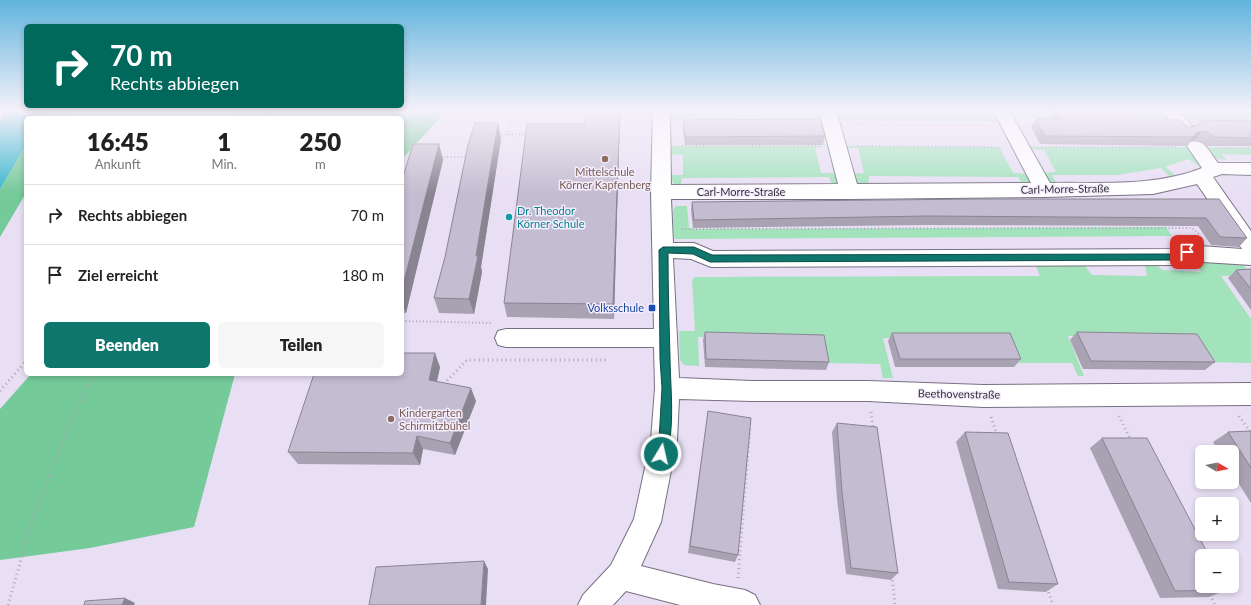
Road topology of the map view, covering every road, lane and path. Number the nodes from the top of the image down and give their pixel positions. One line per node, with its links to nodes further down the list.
1 (658, 138): 15 (street)
2 (836, 138): 5 (street)
3 (1016, 138): 7 (street)
4 (677, 146): 5 (path)
5 (838, 146): 7 (path); 16 (street)
6 (1197, 146): 7 (path); 8 (path); 12 (street)
7 (1021, 147): 14 (street)
8 (1251, 148)
9 (470, 150): 10 (path)
10 (438, 157)
11 (1251, 169): 12 (street, Carl-Morre-Straße)
12 (1207, 172): 14 (street, Carl-Morre-Straße); 22 (street)
13 (618, 189): 15 (path)
14 (1044, 190): 16 (street, Carl-Morre-Straße)
15 (652, 191): 16 (street, Carl-Morre-Straße); 23 (street)
16 (850, 192)
17 (1058, 225): 18 (path)
18 (1060, 229): 19 (path); 23 (path)
19 (1197, 232): 20 (path); 21 (path)
20 (1202, 232)
21 (1202, 238)
22 (1251, 246)
23 (668, 250): 24 (street); 27 (street)
24 (1251, 257)
25 (404, 321): 26 (path)
26 (506, 338): 27 (street)
27 (665, 338): 32 (street)
28 (608, 360): 31 (path)
29 (24, 364): 33 (path)
30 (92, 376): 47 (path)
31 (441, 388)
32 (667, 388): 34 (street, Beethovenstraße); 43 (street)
33 (0, 391)
34 (752, 391): 35 (street, Beethovenstraße); 46 (path)
35 (868, 392): 38 (street, Beethovenstraße); 39 (path)
36 (1108, 394): 37 (street, Beethovenstraße); 38 (street, Beethovenstraße); 41 (path)
37 (1251, 394)
38 (983, 396): 40 (path)
39 (874, 431)
40 (998, 439)
41 (1133, 444)
42 (892, 571): 49 (path)
43 (621, 575): 46 (street); 48 (street)
44 (1046, 584): 50 (path)
45 (1209, 593): 51 (path)
46 (741, 604)
47 (8, 605)
48 (592, 605)
49 (895, 605)
50 (1053, 605)
51 (1215, 605)

